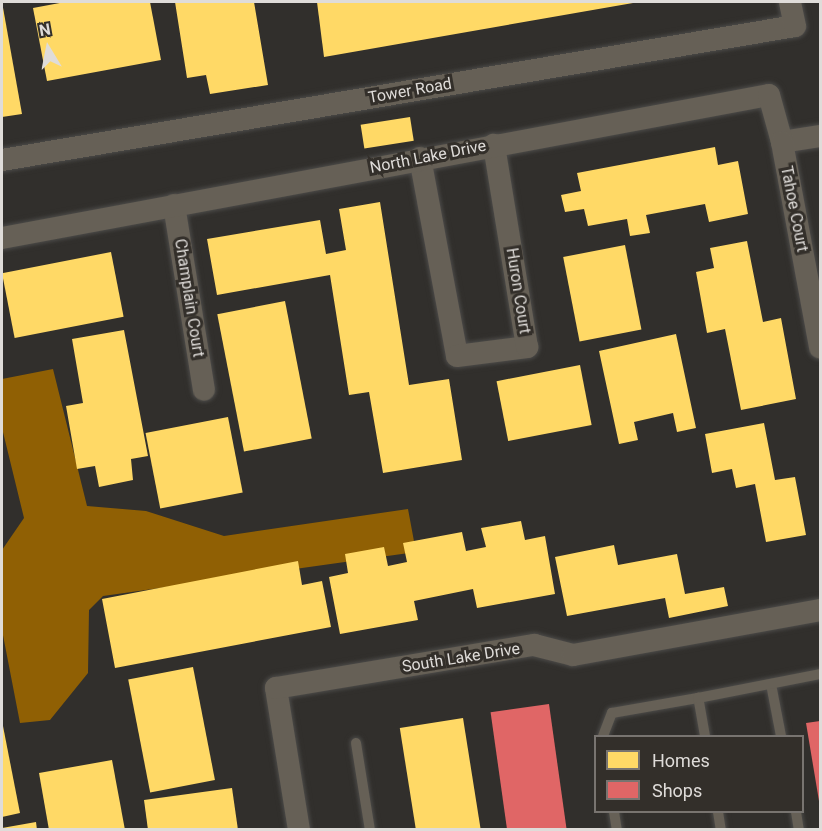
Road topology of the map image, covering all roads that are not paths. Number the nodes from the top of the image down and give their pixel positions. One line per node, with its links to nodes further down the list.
1 (790, 2): 6 (street, Tower Road)
2 (820, 136): 3 (street)
3 (782, 142): 4 (street, North Lake Drive); 9 (street, Tahoe Court)
4 (494, 145): 5 (street, North Lake Drive); 5 (street, Huron Court)
5 (420, 158): 7 (street, North Lake Drive)
6 (2, 160)
7 (174, 206): 8 (street, North Lake Drive); 10 (street, Champlain Court)
8 (2, 238)
9 (820, 348)
10 (204, 390)
11 (820, 610): 22 (street, South Lake Drive)
12 (820, 674): 13 (lane)
13 (771, 684): 14 (lane); 17 (lane)
14 (698, 698): 15 (lane); 16 (lane)
15 (603, 735)
16 (705, 735)
17 (781, 735)
18 (356, 743): 23 (lane)
19 (614, 813): 24 (lane)
20 (718, 813): 25 (lane)
21 (796, 813): 26 (lane)
22 (299, 830)
23 (370, 830)
24 (617, 830)
25 (721, 830)
26 (799, 830)

